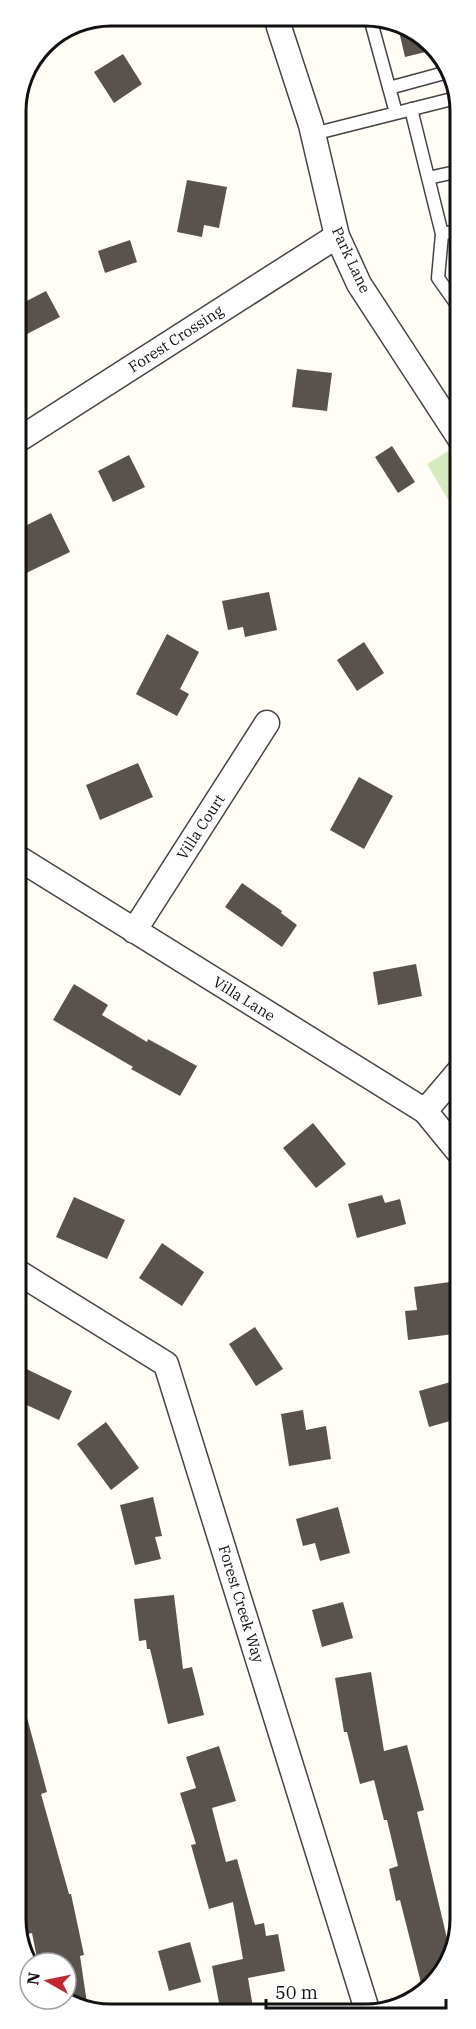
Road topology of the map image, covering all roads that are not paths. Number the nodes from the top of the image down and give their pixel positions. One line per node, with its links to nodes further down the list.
1 (278, 26): 8 (street, Park Lane)
2 (372, 26): 4 (lane)
3 (442, 74): 4 (lane)
4 (389, 88): 7 (lane)
5 (450, 99): 6 (lane)
6 (411, 109): 7 (lane); 10 (lane)
7 (396, 113): 8 (lane)
8 (313, 134): 13 (street, Park Lane)
9 (450, 173): 10 (lane)
10 (428, 178): 12 (lane)
11 (450, 232): 12 (lane)
12 (442, 234): 14 (lane)
13 (337, 236): 15 (street, Park Lane); 16 (street, Forest Crossing)
14 (450, 295)
15 (450, 406)
16 (26, 435)
17 (267, 723): 19 (street, Villa Court)
18 (26, 863): 19 (street, Villa Lane)
19 (134, 931): 21 (street, Villa Lane)
20 (450, 1082): 21 (street)
21 (426, 1111): 22 (street, Villa Lane)
22 (450, 1142)
23 (25, 1277): 24 (street, Forest Creek Way)
24 (365, 2004)

